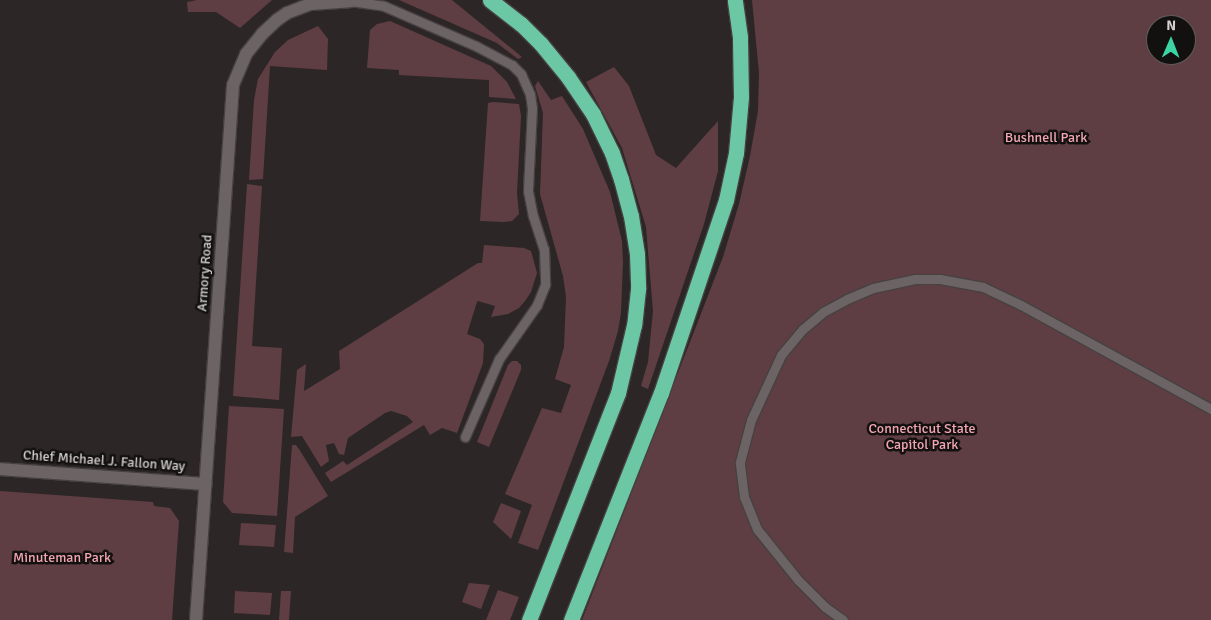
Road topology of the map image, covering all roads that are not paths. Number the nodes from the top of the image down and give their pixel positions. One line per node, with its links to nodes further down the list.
1 (490, 0): 9 (highway)
2 (735, 0): 10 (highway)
3 (350, 1): 5 (lane); 7 (street, Armory Road)
4 (1211, 409): 11 (lane)
5 (465, 437)
6 (0, 469): 7 (street, Chief Michael J. Fallon Way)
7 (206, 484): 8 (street, Armory Road)
8 (196, 620)
9 (529, 620)
10 (571, 620)
11 (843, 620)

